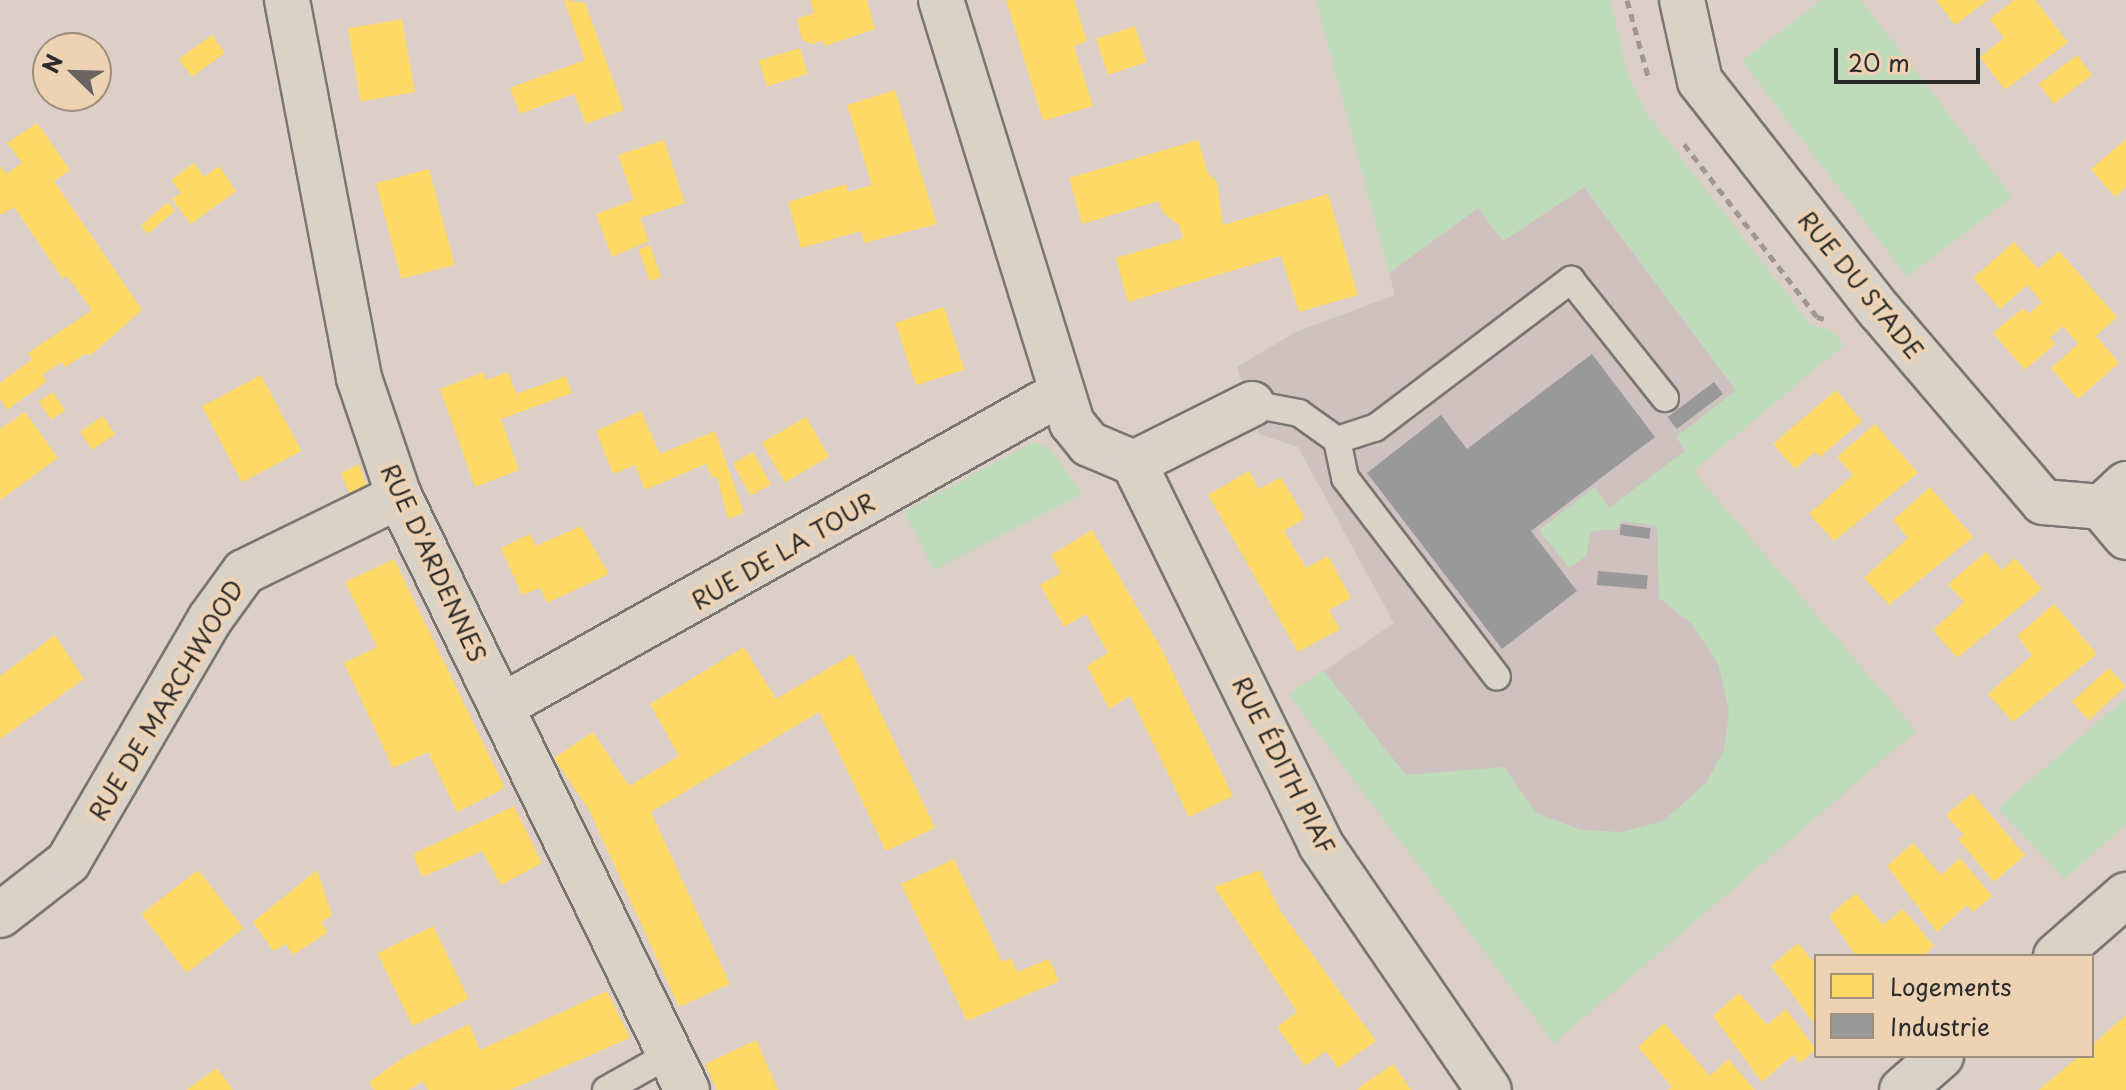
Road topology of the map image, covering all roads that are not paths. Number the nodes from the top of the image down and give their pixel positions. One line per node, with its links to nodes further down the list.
1 (287, 0): 9 (street, RUE D'ARDENNES)
2 (941, 0): 4 (street)
3 (1682, 0): 10 (street, RUE DU STADE)
4 (1061, 393): 8 (street); 12 (street, RUE DE LA TOUR)
5 (1665, 398): 7 (lane)
6 (1252, 404): 7 (lane); 8 (street)
7 (1337, 440): 11 (lane)
8 (1134, 463): 19 (street, RUE ÉDITH PIAF)
9 (399, 496): 12 (street, RUE D'ARDENNES); 14 (street, RUE DE MARCHWOOD)
10 (2118, 509)
11 (1497, 677)
12 (502, 706): 17 (street, RUE D'ARDENNES)
13 (2126, 895): 15 (street)
14 (0, 915)
15 (2058, 954)
16 (1939, 1058): 20 (street)
17 (678, 1072): 18 (lane)
18 (606, 1090)
19 (1489, 1090)
20 (1902, 1090)

